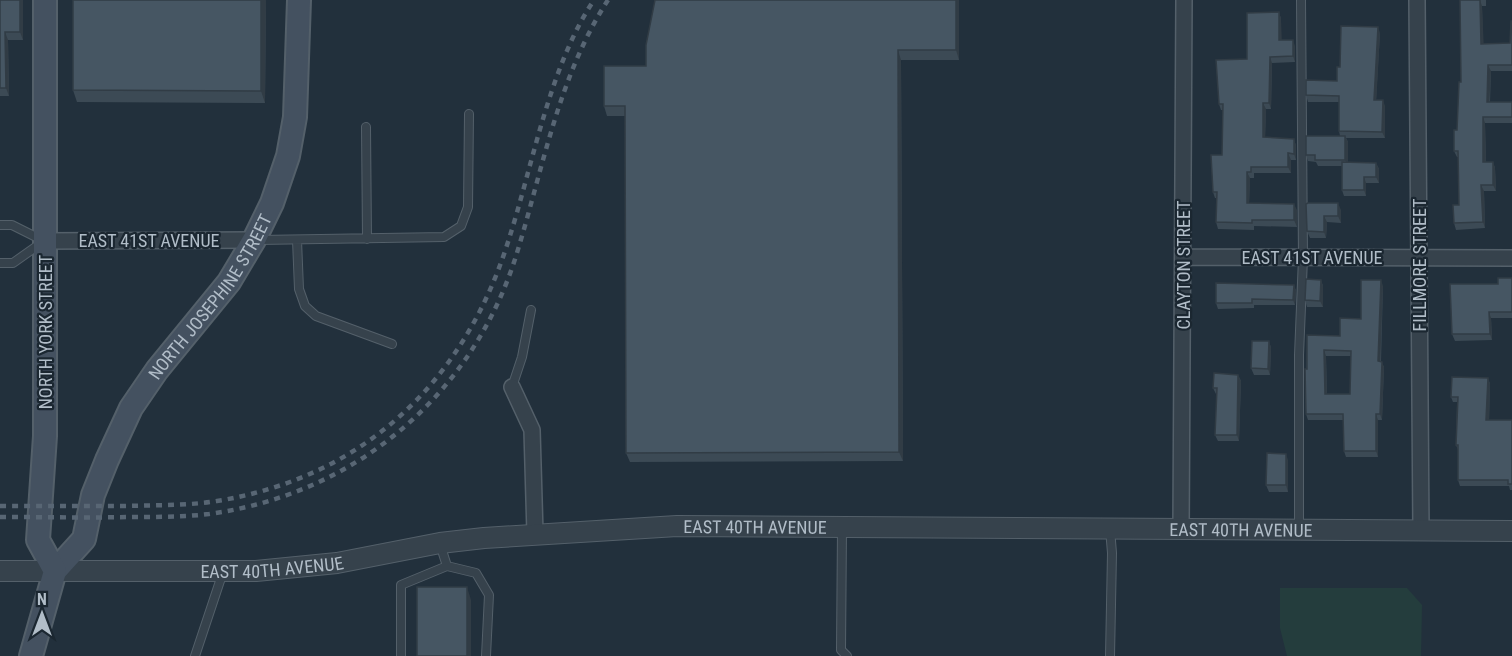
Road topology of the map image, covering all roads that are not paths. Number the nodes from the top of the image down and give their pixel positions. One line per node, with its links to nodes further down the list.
1 (45, 0): 12 (main road, NORTH YORK STREET)
2 (299, 0): 10 (main road, NORTH JOSEPHINE STREET)
3 (1184, 0): 13 (street, CLAYTON STREET)
4 (1301, 0): 14 (lane)
5 (1417, 0): 15 (street, FILLMORE STREET)
6 (470, 114): 9 (lane)
7 (366, 127): 9 (lane)
8 (0, 225): 12 (lane)
9 (367, 239): 11 (lane)
10 (254, 240): 11 (lane); 12 (street, EAST 41ST AVENUE); 31 (main road, NORTH JOSEPHINE STREET)
11 (297, 240): 19 (lane)
12 (44, 241): 17 (lane); 31 (main road, NORTH YORK STREET)
13 (1183, 257): 14 (street, EAST 41ST AVENUE); 23 (street, CLAYTON STREET)
14 (1303, 258): 15 (street, EAST 41ST AVENUE); 24 (lane)
15 (1419, 258): 16 (street, EAST 41ST AVENUE); 25 (street, FILLMORE STREET)
16 (1512, 258)
17 (0, 263)
18 (531, 309): 20 (lane)
19 (392, 344)
20 (512, 387): 27 (street)
21 (842, 527): 22 (street, EAST 40TH AVENUE); 27 (street, EAST 40TH AVENUE); 33 (lane)
22 (1110, 528): 23 (street, EAST 40TH AVENUE); 38 (lane)
23 (1181, 530): 24 (street, EAST 40TH AVENUE)
24 (1299, 530): 25 (street, EAST 40TH AVENUE)
25 (1421, 531): 26 (street, EAST 40TH AVENUE)
26 (1512, 531)
27 (536, 534): 28 (street, EAST 40TH AVENUE)
28 (440, 543): 29 (lane); 32 (street, EAST 40TH AVENUE)
29 (447, 566): 36 (lane); 37 (lane)
30 (0, 571): 31 (street, EAST 40TH AVENUE)
31 (55, 571): 32 (street, EAST 40TH AVENUE); 34 (main road)
32 (224, 571): 35 (lane)
33 (842, 654)
34 (31, 656)
35 (195, 656)
36 (401, 656)
37 (486, 656)
38 (1110, 656)

